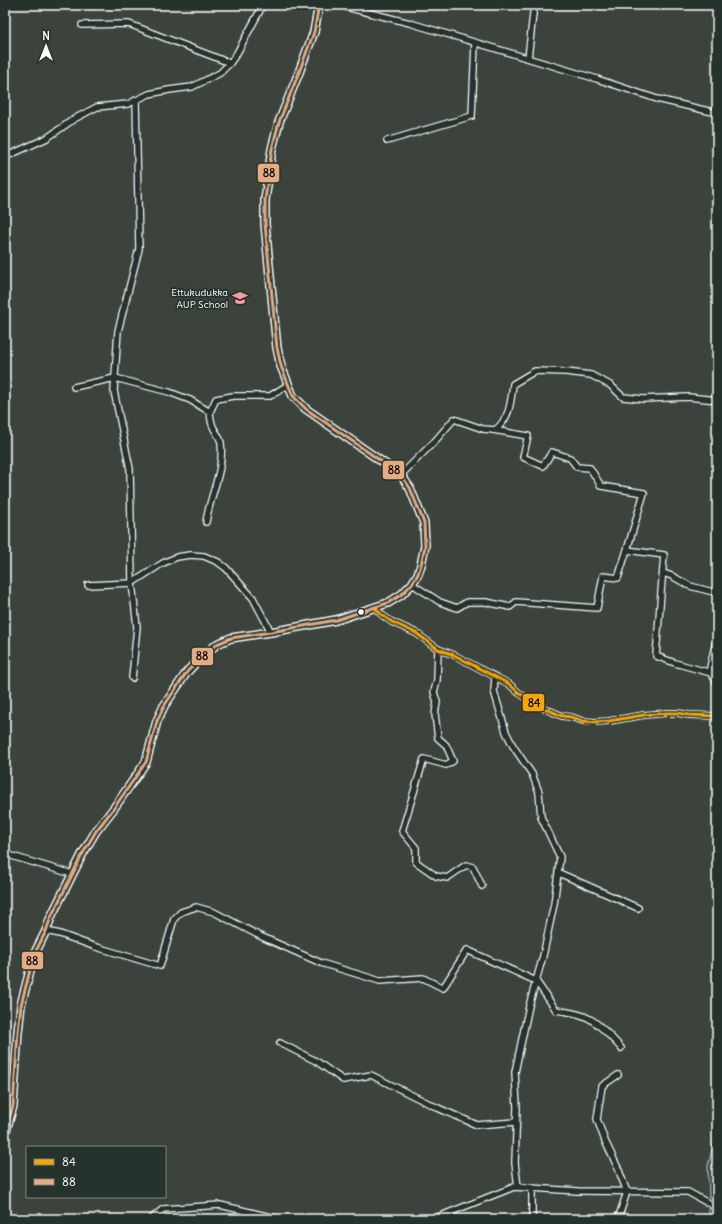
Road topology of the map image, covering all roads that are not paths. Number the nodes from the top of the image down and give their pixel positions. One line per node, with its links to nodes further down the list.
1 (263, 5): 8 (street)
2 (319, 5): 14 (main road)
3 (338, 5): 6 (street)
4 (534, 5): 7 (street)
5 (82, 25): 8 (street)
6 (475, 43): 7 (street); 11 (street)
7 (528, 58): 10 (street)
8 (230, 63): 9 (street)
9 (136, 100): 12 (street); 13 (street)
10 (717, 113)
11 (387, 141)
12 (5, 157)
13 (115, 378): 15 (street); 17 (street); 23 (street)
14 (288, 385): 17 (street); 19 (main road)
15 (74, 387)
16 (717, 400): 18 (street)
17 (210, 412): 20 (street)
18 (483, 429): 19 (street); 21 (street)
19 (400, 475): 24 (main road)
20 (206, 522)
21 (627, 550): 22 (street); 24 (street)
22 (663, 574): 26 (street); 31 (street)
23 (132, 583): 25 (street); 28 (street); 33 (street)
24 (412, 584): 27 (main road)
25 (88, 585)
26 (717, 593)
27 (374, 607): 28 (main road); 30 (street)
28 (271, 632): 38 (main road)
29 (717, 636): 31 (street)
30 (438, 649): 32 (street); 39 (street)
31 (709, 672): 34 (street)
32 (495, 677): 35 (street); 37 (street)
33 (132, 678)
34 (717, 683)
35 (717, 716)
36 (5, 854): 38 (street)
37 (559, 873): 40 (street); 42 (street)
38 (72, 874): 41 (main road)
39 (482, 886)
40 (638, 908)
41 (46, 931): 42 (street); 47 (main road)
42 (536, 981): 44 (street); 46 (street)
43 (280, 1043): 46 (street)
44 (621, 1048)
45 (618, 1076): 50 (street)
46 (516, 1122): 48 (street)
47 (5, 1134)
48 (518, 1187): 49 (street); 54 (street)
49 (532, 1187): 50 (street); 55 (street)
50 (627, 1192): 51 (street); 56 (street)
51 (717, 1208)
52 (151, 1219): 53 (street)
53 (280, 1219)
54 (433, 1219)
55 (532, 1219)
56 (618, 1219)

